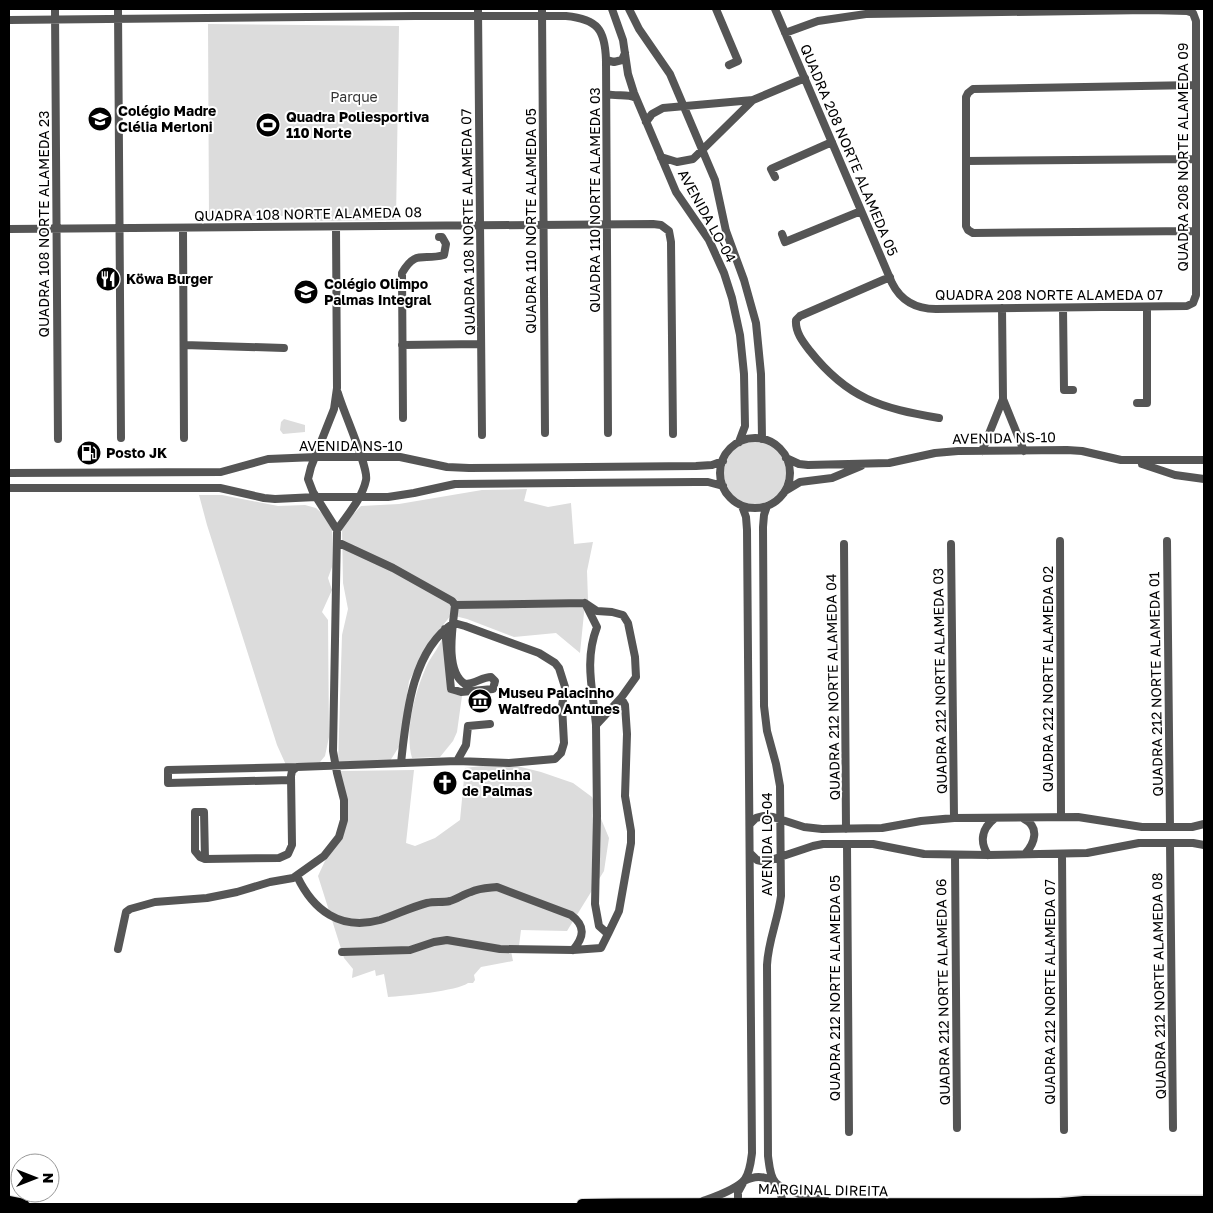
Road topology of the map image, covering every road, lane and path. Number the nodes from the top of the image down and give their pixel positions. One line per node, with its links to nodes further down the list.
1 (55, 9): 19 (street, QUADRA 108 NORTE ALAMEDA 23)
2 (118, 9): 20 (street)
3 (291, 9): 18 (street)
4 (612, 9): 23 (street, AVENIDA LO-04)
5 (629, 9): 33 (street, AVENIDA LO-04)
6 (716, 9): 25 (street)
7 (775, 9): 22 (street, QUADRA 208 NORTE ALAMEDA 05)
8 (927, 10): 9 (street); 14 (street)
9 (1000, 10): 10 (street)
10 (1072, 10): 11 (street)
11 (1150, 10): 27 (street, QUADRA 208 NORTE ALAMEDA 09)
12 (415, 12): 13 (street, QUADRA 110 NORTE ALAMEDA 03); 18 (street, QUADRA 110 NORTE ALAMEDA 03)
13 (478, 12): 17 (street, QUADRA 110 NORTE ALAMEDA 03); 42 (street, QUADRA 108 NORTE ALAMEDA 07)
14 (855, 12): 22 (street)
15 (229, 13): 16 (street, QUADRA 110 NORTE ALAMEDA 03); 20 (street, QUADRA 110 NORTE ALAMEDA 03)
16 (258, 13): 18 (street, QUADRA 110 NORTE ALAMEDA 03)
17 (542, 13): 24 (street, QUADRA 110 NORTE ALAMEDA 03); 43 (street, QUADRA 110 NORTE ALAMEDA 05)
18 (291, 17)
19 (55, 19): 20 (street, QUADRA 110 NORTE ALAMEDA 03); 21 (street, QUADRA 110 NORTE ALAMEDA 03); 49 (street, QUADRA 108 NORTE ALAMEDA 23)
20 (118, 19): 46 (street)
21 (9, 20)
22 (785, 33): 26 (street, QUADRA 208 NORTE ALAMEDA 05)
23 (626, 51): 24 (street); 30 (street, AVENIDA LO-04)
24 (610, 61): 28 (street, QUADRA 110 NORTE ALAMEDA 03)
25 (729, 65)
26 (805, 78): 31 (street); 35 (street, QUADRA 208 NORTE ALAMEDA 05)
27 (1196, 85): 38 (street, QUADRA 208 NORTE ALAMEDA 09); 39 (street)
28 (607, 94): 29 (street); 32 (street, QUADRA 110 NORTE ALAMEDA 03)
29 (616, 97): 30 (street); 32 (street)
30 (636, 98): 34 (street, AVENIDA LO-04)
31 (753, 100): 33 (street); 36 (street)
32 (608, 104): 44 (street, QUADRA 110 NORTE ALAMEDA 03)
33 (684, 106): 34 (street); 36 (street, AVENIDA LO-04)
34 (646, 122): 37 (street, AVENIDA LO-04)
35 (832, 142): 40 (street); 41 (street, QUADRA 208 NORTE ALAMEDA 05)
36 (702, 148): 37 (street); 76 (street, AVENIDA LO-04)
37 (661, 157): 77 (street, AVENIDA LO-04)
38 (1196, 159): 39 (street); 50 (street, QUADRA 208 NORTE ALAMEDA 09)
39 (966, 161): 50 (street)
40 (775, 177)
41 (861, 211): 51 (street); 53 (street, QUADRA 208 NORTE ALAMEDA 05)
42 (480, 224): 43 (street, QUADRA 108 NORTE ALAMEDA 08); 45 (street, QUADRA 108 NORTE ALAMEDA 08); 59 (street, QUADRA 108 NORTE ALAMEDA 07)
43 (544, 224): 44 (street, QUADRA 108 NORTE ALAMEDA 08); 69 (street, QUADRA 110 NORTE ALAMEDA 05)
44 (607, 224): 70 (street, QUADRA 110 NORTE ALAMEDA 03); 72 (street, QUADRA 108 NORTE ALAMEDA 08)
45 (336, 227): 47 (street, QUADRA 108 NORTE ALAMEDA 08); 63 (street)
46 (120, 228): 47 (street, QUADRA 108 NORTE ALAMEDA 08); 49 (street, QUADRA 108 NORTE ALAMEDA 08); 73 (street)
47 (183, 228): 60 (street)
48 (9, 229): 49 (street, QUADRA 108 NORTE ALAMEDA 08)
49 (56, 229): 75 (street, QUADRA 108 NORTE ALAMEDA 23)
50 (1196, 231): 55 (street, QUADRA 208 NORTE ALAMEDA 09)
51 (782, 234)
52 (439, 237): 61 (street)
53 (890, 277): 54 (street, QUADRA 208 NORTE ALAMEDA 05); 68 (street)
54 (905, 299): 57 (street, QUADRA 208 NORTE ALAMEDA 07)
55 (1194, 301): 56 (street, QUADRA 208 NORTE ALAMEDA 07)
56 (1148, 307): 58 (street, QUADRA 208 NORTE ALAMEDA 07); 66 (street)
57 (1002, 308): 58 (street, QUADRA 208 NORTE ALAMEDA 07); 65 (street)
58 (1064, 308): 64 (street)
59 (481, 344): 61 (street); 71 (street, QUADRA 108 NORTE ALAMEDA 07)
60 (184, 345): 62 (street); 74 (street)
61 (402, 345): 67 (street)
62 (284, 348)
63 (338, 388): 80 (street); 81 (street)
64 (1073, 390)
65 (1003, 399): 78 (street); 79 (street)
66 (1137, 403)
67 (403, 418)
68 (939, 418)
69 (545, 433)
70 (608, 433)
71 (482, 434)
72 (673, 434)
73 (121, 438)
74 (184, 438)
75 (58, 439)
76 (762, 439): 77 (street); 82 (street, AVENIDA NS-10)
77 (739, 442): 84 (street)
78 (982, 451): 79 (street, AVENIDA NS-10); 86 (street, AVENIDA NS-10)
79 (1024, 451): 85 (street, AVENIDA NS-10)
80 (316, 457): 81 (street, AVENIDA NS-10); 87 (street, AVENIDA NS-10); 92 (street)
81 (360, 457): 84 (street, AVENIDA NS-10); 93 (street)
82 (786, 458): 86 (street, AVENIDA NS-10); 91 (street)
83 (1204, 460): 85 (street, AVENIDA NS-10)
84 (723, 461): 89 (street)
85 (1136, 461): 88 (street, AVENIDA NS-10)
86 (873, 464): 91 (street, AVENIDA NS-10)
87 (9, 473)
88 (1204, 479)
89 (723, 486): 93 (street); 94 (street)
90 (9, 488): 92 (street)
91 (784, 492): 95 (street, AVENIDA NS-10)
92 (316, 497): 93 (street); 96 (street)
93 (360, 497): 96 (street)
94 (742, 506): 95 (street); 119 (street, AVENIDA LO-04)
95 (767, 506): 118 (street, AVENIDA LO-04)
96 (337, 530): 99 (street)
97 (1060, 541): 117 (street, QUADRA 212 NORTE ALAMEDA 02)
98 (1167, 541): 121 (street, QUADRA 212 NORTE ALAMEDA 01)
99 (337, 542): 103 (street); 111 (street)
100 (844, 544): 122 (street, QUADRA 212 NORTE ALAMEDA 04)
101 (951, 544): 114 (street, QUADRA 212 NORTE ALAMEDA 03)
102 (585, 603): 103 (street); 106 (street); 108 (street)
103 (455, 606): 104 (street)
104 (454, 623): 105 (street); 105 (street); 109 (street)
105 (445, 629): 110 (street)
106 (621, 698): 108 (street); 134 (street)
107 (490, 724): 109 (street)
108 (596, 725): 134 (street)
109 (457, 761): 110 (street)
110 (401, 763): 111 (street)
111 (336, 766): 112 (street); 133 (street)
112 (297, 767): 113 (street); 113 (street)
113 (291, 780): 132 (street)
114 (954, 818): 115 (street); 122 (street)
115 (995, 818): 116 (street); 130 (street)
116 (1023, 818): 117 (street); 127 (street)
117 (1061, 818): 121 (street)
118 (780, 820): 119 (street); 122 (street); 131 (street, AVENIDA LO-04)
119 (750, 824): 126 (street, AVENIDA LO-04)
120 (1204, 824): 121 (street)
121 (1170, 827)
122 (846, 829)
123 (1170, 843): 125 (street); 128 (street); 139 (street, QUADRA 212 NORTE ALAMEDA 08)
124 (847, 844): 129 (street); 131 (street); 141 (street, QUADRA 212 NORTE ALAMEDA 05)
125 (1204, 846)
126 (750, 853): 131 (street); 142 (street, AVENIDA LO-04)
127 (1025, 854): 128 (street); 130 (street)
128 (1062, 854): 140 (street, QUADRA 212 NORTE ALAMEDA 07)
129 (954, 855): 130 (street); 138 (street, QUADRA 212 NORTE ALAMEDA 06)
130 (988, 855)
131 (780, 858): 143 (street, AVENIDA LO-04)
132 (205, 859): 132 (street)
133 (297, 876): 135 (street); 136 (street)
134 (608, 934): 136 (street)
135 (118, 949)
136 (573, 950): 137 (street)
137 (342, 952)
138 (957, 1128)
139 (1173, 1128)
140 (1064, 1130)
141 (849, 1132)
142 (744, 1181): 143 (street); 146 (street, AVENIDA LO-04); 147 (street)
143 (775, 1183): 148 (street, AVENIDA LO-04); 152 (street)
144 (9, 1201): 150 (main road)
145 (1202, 1201): 149 (highway)
146 (738, 1202): 147 (main road, MARGINAL DIREITA); 148 (main road, MARGINAL DIREITA)
147 (699, 1203): 151 (main road, MARGINAL DIREITA)
148 (782, 1203): 152 (main road, MARGINAL DIREITA)
149 (1180, 1203): 154 (highway)
150 (24, 1204)
151 (582, 1204)
152 (856, 1204): 153 (main road, MARGINAL DIREITA)
153 (1062, 1204): 154 (highway)
154 (1103, 1204)

